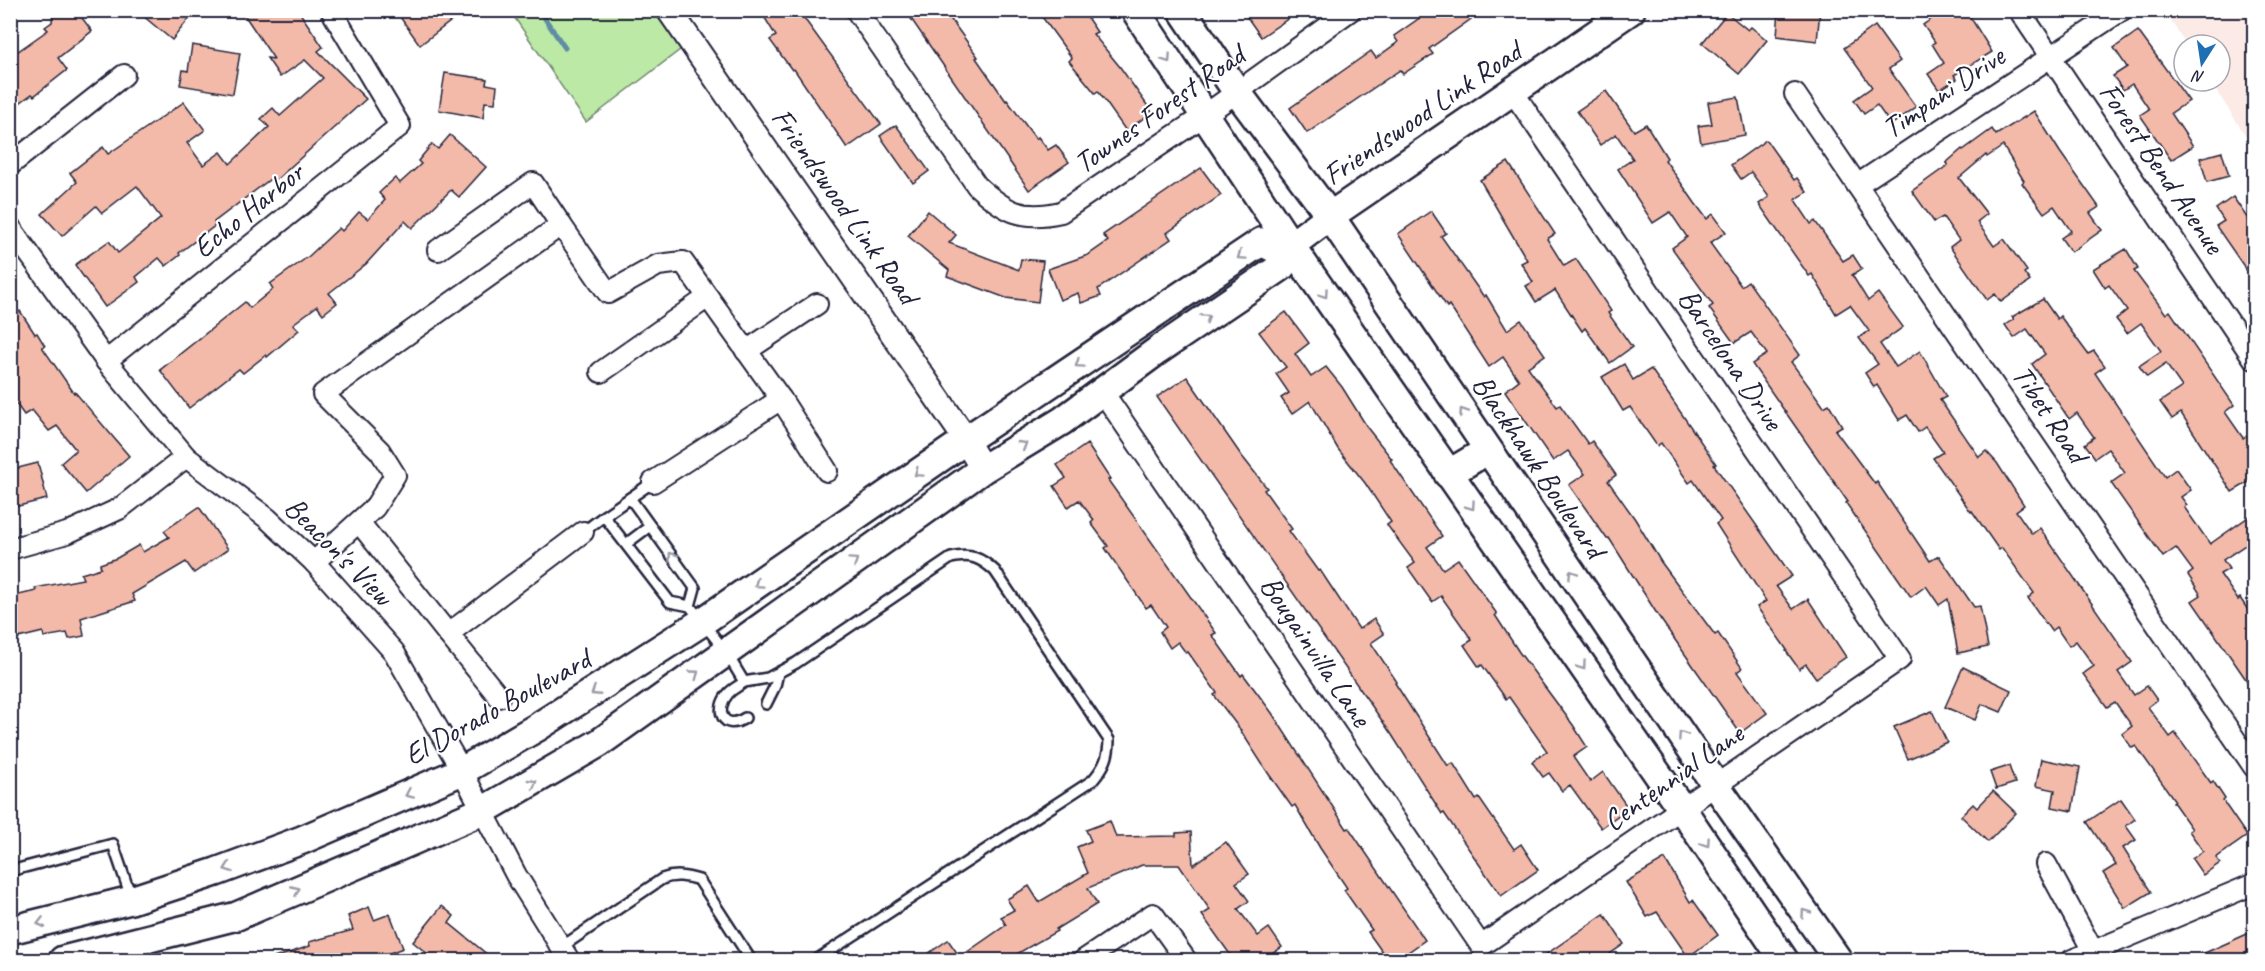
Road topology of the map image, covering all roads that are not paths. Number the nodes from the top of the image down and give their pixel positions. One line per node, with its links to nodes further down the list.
1 (331, 10): 27 (street, Echo Harbor)
2 (669, 10): 31 (street, Friendswood Link Road)
3 (856, 10): 15 (street, Townes Forest Road)
4 (1135, 10): 15 (main road, one-way to 15)
5 (1182, 10): 12 (main road, Blackhawk Boulevard)
6 (1351, 10): 12 (street, Townes Forest Road)
7 (1631, 10): 13 (main road, Friendswood Link Road)
8 (2019, 10): 10 (street, Forest Bend Avenue)
9 (2122, 10): 10 (street, Timpani Drive)
10 (2050, 56): 17 (street, Timpani Drive); 26 (street, Forest Bend Avenue)
11 (124, 75): 16 (street)
12 (1237, 92): 15 (street, Townes Forest Road); 18 (main road, Blackhawk Boulevard)
13 (1513, 92): 18 (main road, Friendswood Link Road); 49 (street, Barcelona Drive)
14 (1796, 94): 17 (street, Tibet Road)
15 (1205, 115): 21 (main road)
16 (10, 165)
17 (1857, 185): 55 (street, Tibet Road)
18 (1330, 216): 21 (main road, Friendswood Link Road); 32 (main road, Blackhawk Boulevard, one-way to 18)
19 (561, 225): 22 (street); 23 (street); 40 (street)
20 (10, 227): 27 (street, Beacon's View)
21 (1286, 249): 29 (main road, Friendswood Link Road, one-way to 21); 31 (main road, one-way to 31); 36 (main road, one-way to 36)
22 (438, 250)
23 (708, 297): 25 (street); 28 (street)
24 (817, 304): 25 (street)
25 (746, 351): 30 (street)
26 (2254, 359)
27 (106, 361): 33 (street, Beacon's View)
28 (601, 372)
29 (1102, 391): 34 (main road, Friendswood Link Road, one-way to 29); 66 (street, Bougainvilla Lane)
30 (781, 399): 35 (street); 37 (street)
31 (966, 440): 34 (street, Friendswood Link Road); 46 (main road, El Dorado Boulevard, one-way to 46)
32 (1488, 450): 36 (main road); 57 (main road, Blackhawk Boulevard, one-way to 32)
33 (186, 457): 44 (street); 45 (street, Beacon's View)
34 (983, 469): 48 (main road, one-way to 34)
35 (827, 471)
36 (1448, 474): 58 (main road, one-way to 58)
37 (653, 482): 38 (lane)
38 (630, 498): 39 (lane); 41 (lane)
39 (604, 516): 42 (lane); 43 (lane)
40 (359, 522): 45 (street); 47 (street)
41 (650, 526): 43 (lane); 46 (lane, one-way to 41)
42 (583, 532): 47 (street)
43 (626, 544): 46 (lane)
44 (10, 549)
45 (314, 562): 56 (street, Beacon's View)
46 (696, 614): 48 (lane); 56 (main road, El Dorado Boulevard, one-way to 56)
47 (448, 634): 52 (street)
48 (726, 652): 51 (lane); 59 (main road, one-way to 48)
49 (1900, 659): 57 (street, Centennial Lane)
50 (778, 673): 51 (lane); 53 (lane); 71 (lane)
51 (744, 682): 54 (lane)
52 (499, 697)
53 (766, 704)
54 (745, 718)
55 (2254, 767)
56 (462, 771): 59 (street, Beacon's View); 63 (main road, El Dorado Boulevard, one-way to 63)
57 (1715, 784): 58 (street, Centennial Lane); 75 (main road, Blackhawk Boulevard, one-way to 57)
58 (1683, 809): 66 (street, Centennial Lane); 74 (main road, one-way to 74)
59 (482, 812): 65 (main road, one-way to 59); 68 (street, Beacon's View)
60 (2046, 864): 67 (street)
61 (10, 871): 63 (lane)
62 (2254, 884): 67 (street)
63 (131, 900): 64 (main road, El Dorado Boulevard, one-way to 64); 65 (main road)
64 (10, 930)
65 (141, 941): 69 (main road)
66 (1481, 946)
67 (2093, 951): 76 (street)
68 (565, 954): 70 (lane)
69 (63, 960)
70 (752, 960)
71 (816, 960)
72 (1084, 960): 73 (street)
73 (1186, 960)
74 (1784, 960)
75 (1838, 960)
76 (2072, 960)

